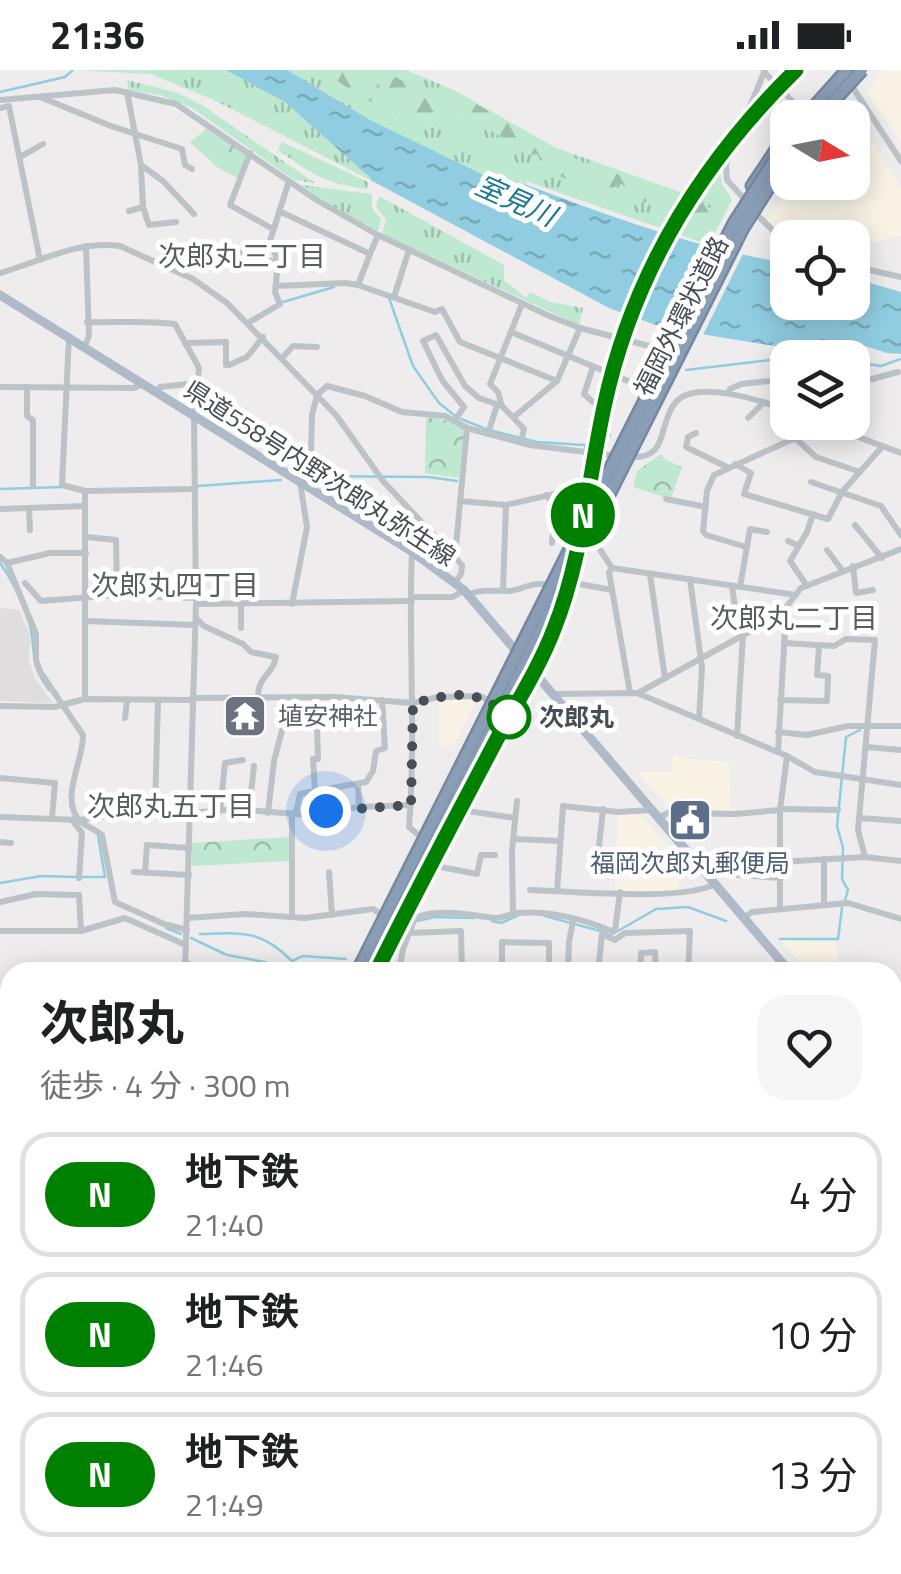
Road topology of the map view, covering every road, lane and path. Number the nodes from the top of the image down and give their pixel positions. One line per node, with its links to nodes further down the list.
1 (843, 70): 2 (highway); 4 (street); 9 (highway, bridge)
2 (861, 70): 4 (highway); 11 (highway, bridge)
3 (764, 71): 8 (street); 27 (street)
4 (851, 82): 10 (highway); 12 (highway); 18 (street)
5 (127, 92): 6 (street); 14 (street); 16 (street)
6 (40, 95): 7 (street); 14 (street)
7 (0, 100)
8 (789, 100)
9 (817, 100)
10 (823, 100)
11 (835, 100)
12 (836, 100)
13 (0, 108): 17 (street)
14 (134, 134): 20 (street); 22 (street)
15 (43, 144): 17 (street)
16 (250, 153): 24 (street); 34 (street)
17 (20, 157): 42 (street)
18 (901, 161)
19 (770, 163): 27 (highway, 福岡外環状道路)
20 (140, 166): 28 (street); 31 (street)
21 (770, 166): 265 (highway, bridge)
22 (192, 169)
23 (770, 179): 27 (highway)
24 (289, 181): 30 (street); 36 (street)
25 (770, 187): 267 (highway, bridge)
26 (770, 189): 32 (highway, 福岡外環状道路)
27 (744, 199): 32 (street); 37 (highway, 福岡外環状道路)
28 (143, 207): 29 (street); 33 (street)
29 (130, 211)
30 (279, 211): 34 (street); 41 (street)
31 (194, 214)
32 (755, 214): 35 (street); 37 (highway, 福岡外環状道路)
33 (176, 222)
34 (274, 229): 43 (street)
35 (770, 229)
36 (378, 235): 40 (street); 41 (street)
37 (734, 235): 62 (highway, 福岡外環状道路, bridge); 81 (highway, 福岡外環状道路, bridge)
38 (86, 246): 42 (street); 52 (street); 53 (street)
39 (224, 247): 43 (street)
40 (409, 250): 50 (street); 51 (street)
41 (370, 254): 47 (street)
42 (40, 260): 45 (street)
43 (278, 263): 48 (street)
44 (870, 270): 46 (street)
45 (0, 273)
46 (901, 276)
47 (358, 285): 48 (street); 50 (street)
48 (276, 286): 53 (street)
49 (0, 295): 56 (main road, 県道558号内野次郎丸弥生線)
50 (394, 297): 65 (street)
51 (522, 304): 54 (street); 55 (street)
52 (88, 322): 58 (street); 59 (street)
53 (248, 323): 57 (street)
54 (580, 328): 61 (street); 63 (street)
55 (511, 332): 63 (street); 65 (street)
56 (69, 336): 59 (main road, 県道558号内野次郎丸弥生線); 75 (street)
57 (263, 337): 58 (street); 64 (street)
58 (185, 343): 72 (street)
59 (85, 346): 71 (main road, 県道558号内野次郎丸弥生線)
60 (317, 347): 64 (street)
61 (652, 350): 62 (street); 66 (street)
62 (666, 352): 97 (highway, 福岡外環状道路)
63 (568, 356): 66 (street); 70 (street)
64 (282, 358): 78 (street)
65 (500, 358): 70 (street); 82 (street)
66 (593, 367): 95 (street)
67 (898, 372): 68 (street)
68 (870, 379)
69 (770, 381): 77 (street)
70 (557, 382): 85 (street)
71 (143, 383): 75 (street); 76 (main road, 県道558号内野次郎丸弥生線)
72 (197, 383): 76 (street); 83 (street)
73 (0, 387): 74 (street)
74 (27, 387): 75 (street); 103 (street)
75 (65, 387): 105 (street)
76 (156, 390): 83 (main road, 県道558号内野次郎丸弥生線)
77 (728, 393): 79 (street); 98 (street)
78 (317, 395): 84 (street); 101 (street); 116 (street)
79 (764, 402): 80 (street); 86 (street)
80 (770, 404)
81 (658, 405): 97 (highway); 98 (highway, 福岡外環状道路)
82 (499, 406): 84 (street); 85 (street); 88 (street)
83 (194, 415): 101 (main road, 県道558号内野次郎丸弥生線); 104 (street)
84 (457, 417): 87 (street)
85 (514, 417): 90 (street)
86 (748, 418)
87 (467, 428): 88 (street); 110 (street)
88 (489, 430): 90 (street)
89 (696, 432): 99 (street)
90 (522, 438): 95 (street)
91 (790, 440): 99 (street)
92 (796, 440): 100 (street)
93 (864, 440): 94 (street)
94 (882, 447): 96 (street); 100 (street)
95 (586, 450): 97 (street)
96 (901, 453)
97 (616, 456): 98 (street); 106 (highway, 福岡外環状道路)
98 (631, 458): 106 (highway); 124 (highway, 福岡外環状道路)
99 (732, 466): 113 (street); 117 (street)
100 (860, 472): 107 (street)
101 (300, 482): 130 (main road, 県道558号内野次郎丸弥生線); 157 (street)
102 (811, 482): 107 (street)
103 (33, 486)
104 (195, 486): 105 (street); 155 (street)
105 (82, 489): 112 (street)
106 (598, 489): 108 (street); 142 (highway, 福岡外環状道路)
107 (842, 492): 117 (street); 121 (street)
108 (546, 495): 111 (street); 125 (street)
109 (666, 499): 113 (street)
110 (460, 501): 111 (street); 132 (street)
111 (506, 505): 146 (street)
112 (85, 506): 114 (street); 122 (street)
113 (706, 507): 127 (street)
114 (28, 508): 115 (street); 119 (street)
115 (0, 509)
116 (414, 514): 130 (street); 132 (street)
117 (813, 514): 126 (street)
118 (854, 524): 133 (street)
119 (30, 530)
120 (767, 532): 127 (street)
121 (901, 535)
122 (86, 538): 131 (street); 150 (street)
123 (788, 541): 126 (street)
124 (588, 542): 136 (street); 140 (highway, 福岡外環状道路)
125 (552, 543)
126 (799, 546): 145 (street)
127 (746, 547): 144 (street)
128 (901, 549): 133 (street)
129 (827, 550): 137 (street)
130 (411, 551): 141 (main road, 県道558号内野次郎丸弥生線); 154 (street)
131 (86, 552): 134 (street); 151 (street)
132 (455, 557): 141 (street)
133 (882, 558): 135 (street)
134 (4, 560): 180 (street)
135 (853, 566): 137 (street); 148 (street)
136 (612, 568): 138 (street); 147 (street)
137 (842, 570): 145 (street)
138 (650, 574): 139 (street); 168 (street)
139 (690, 579): 144 (street); 166 (street)
140 (568, 582): 147 (street); 152 (highway, 福岡外環状道路)
141 (454, 583): 149 (main road, 県道558号内野次郎丸弥生線)
142 (550, 584): 146 (street); 165 (highway, 福岡外環状道路)
143 (30, 585): 151 (street)
144 (736, 586): 153 (street); 162 (street)
145 (806, 586): 153 (street)
146 (503, 589): 149 (street)
147 (612, 590): 169 (street)
148 (873, 590)
149 (466, 592): 154 (street); 165 (main road, 県道558号内野次郎丸弥生線)
150 (116, 594): 151 (street); 155 (street)
151 (84, 595): 160 (street)
152 (561, 595): 165 (highway); 167 (highway, 福岡外環状道路)
153 (796, 595): 158 (street)
154 (413, 599): 157 (street); 179 (street)
155 (195, 601): 156 (street); 159 (street)
156 (241, 602): 157 (street); 161 (street)
157 (292, 604)
158 (786, 610): 162 (street); 163 (street)
159 (195, 621): 160 (street); 171 (street); 173 (street)
160 (85, 622): 172 (street)
161 (241, 628)
162 (741, 635): 166 (street); 187 (street)
163 (784, 643): 164 (street); 176 (street)
164 (818, 646): 176 (street); 185 (street)
165 (517, 649): 167 (main road, 県道558号内野次郎丸弥生線); 178 (highway, 福岡外環状道路)
166 (702, 657): 168 (street); 183 (street)
167 (527, 662): 170 (main road, 県道558号内野次郎丸弥生線); 178 (highway); 205 (highway, 福岡外環状道路)
168 (666, 678): 169 (street)
169 (634, 693): 170 (street); 183 (street)
170 (555, 694): 213 (main road, 県道558号内野次郎丸弥生線)
171 (258, 696): 173 (street); 175 (street)
172 (85, 699): 177 (street); 180 (street)
173 (192, 699): 174 (street); 210 (street)
174 (158, 700): 177 (street); 202 (street)
175 (382, 700): 179 (street); 196 (street)
176 (780, 700): 186 (street)
177 (127, 701): 182 (street)
178 (492, 702): 179 (street); 221 (highway, 福岡外環状道路)
179 (413, 703): 200 (street)
180 (64, 705): 181 (street); 218 (street)
181 (0, 706)
182 (126, 718)
183 (698, 718): 187 (street)
184 (901, 726): 185 (street)
185 (868, 728): 186 (street); 188 (street)
186 (778, 732): 190 (street)
187 (738, 736): 190 (street)
188 (866, 747): 189 (street); 195 (street)
189 (901, 750)
190 (778, 752): 191 (street)
191 (788, 756): 195 (street); 206 (street)
192 (243, 760): 208 (street)
193 (272, 774): 198 (street); 209 (street); 211 (street)
194 (0, 778): 215 (street)
195 (863, 780): 197 (street); 217 (street)
196 (358, 784): 198 (street); 201 (street)
197 (901, 785)
198 (316, 790): 212 (street)
199 (517, 801): 216 (street)
200 (411, 805): 201 (street); 221 (street)
201 (360, 807): 204 (street)
202 (155, 808): 210 (street); 218 (street)
203 (604, 809): 213 (street); 223 (street); 226 (street)
204 (338, 810): 212 (street); 220 (street)
205 (452, 810): 216 (street); 234 (highway, 福岡外環状道路)
206 (781, 810): 207 (street); 213 (street); 233 (street)
207 (838, 810)
208 (220, 811): 209 (street); 210 (street)
209 (249, 811): 211 (street)
210 (190, 813): 227 (street)
211 (268, 813): 212 (street)
212 (294, 813): 253 (street)
213 (656, 813): 235 (main road, 県道558号内野次郎丸弥生線)
214 (0, 816): 215 (street)
215 (52, 818): 218 (street)
216 (515, 818): 222 (street)
217 (860, 818): 219 (street); 229 (street)
218 (76, 820): 240 (street); 260 (street)
219 (901, 821)
220 (338, 830)
221 (424, 838): 252 (highway, 福岡外環状道路)
222 (514, 839): 223 (street); 250 (street)
223 (560, 841): 244 (street)
224 (0, 842): 225 (street)
225 (11, 842)
226 (599, 846)
227 (190, 848): 237 (street); 239 (street)
228 (494, 855): 234 (street)
229 (865, 857): 230 (street); 232 (street)
230 (824, 859): 233 (street); 247 (street)
231 (738, 861): 233 (street); 235 (street); 241 (street)
232 (901, 861)
233 (781, 863): 241 (street)
234 (425, 864): 249 (highway, 福岡外環状道路)
235 (700, 866): 242 (main road, 県道558号内野次郎丸弥生線)
236 (134, 872): 237 (street)
237 (146, 872): 239 (street)
238 (330, 872): 251 (street)
239 (189, 875): 255 (street)
240 (79, 878)
241 (781, 878): 248 (street)
242 (714, 884): 245 (street); 254 (main road, 県道558号内野次郎丸弥生線)
243 (530, 890): 244 (street)
244 (557, 890): 245 (street)
245 (620, 892): 258 (street)
246 (0, 902): 259 (street)
247 (824, 905): 248 (street); 256 (street)
248 (780, 909): 254 (street)
249 (401, 912): 257 (street); 268 (highway, 福岡外環状道路)
250 (513, 913): 257 (street); 258 (street)
251 (332, 916): 252 (street); 253 (street)
252 (384, 916): 266 (highway, 福岡外環状道路)
253 (292, 917): 255 (street)
254 (744, 917): 278 (main road, 県道558号内野次郎丸弥生線)
255 (187, 918): 260 (street)
256 (901, 920)
257 (412, 923): 262 (street)
258 (572, 924): 273 (street)
259 (81, 930): 261 (street); 263 (street)
260 (186, 930): 263 (street)
261 (0, 931)
262 (408, 933): 269 (street); 270 (street)
263 (186, 945): 264 (street)
264 (185, 962)
265 (361, 962)
266 (361, 962)
267 (375, 962)
268 (375, 962)
269 (402, 962)
270 (462, 962)
271 (502, 962): 272 (street)
272 (549, 962)
273 (569, 962)
274 (599, 962): 277 (street)
275 (640, 962): 276 (street)
276 (656, 962)
277 (688, 962)
278 (781, 962)

